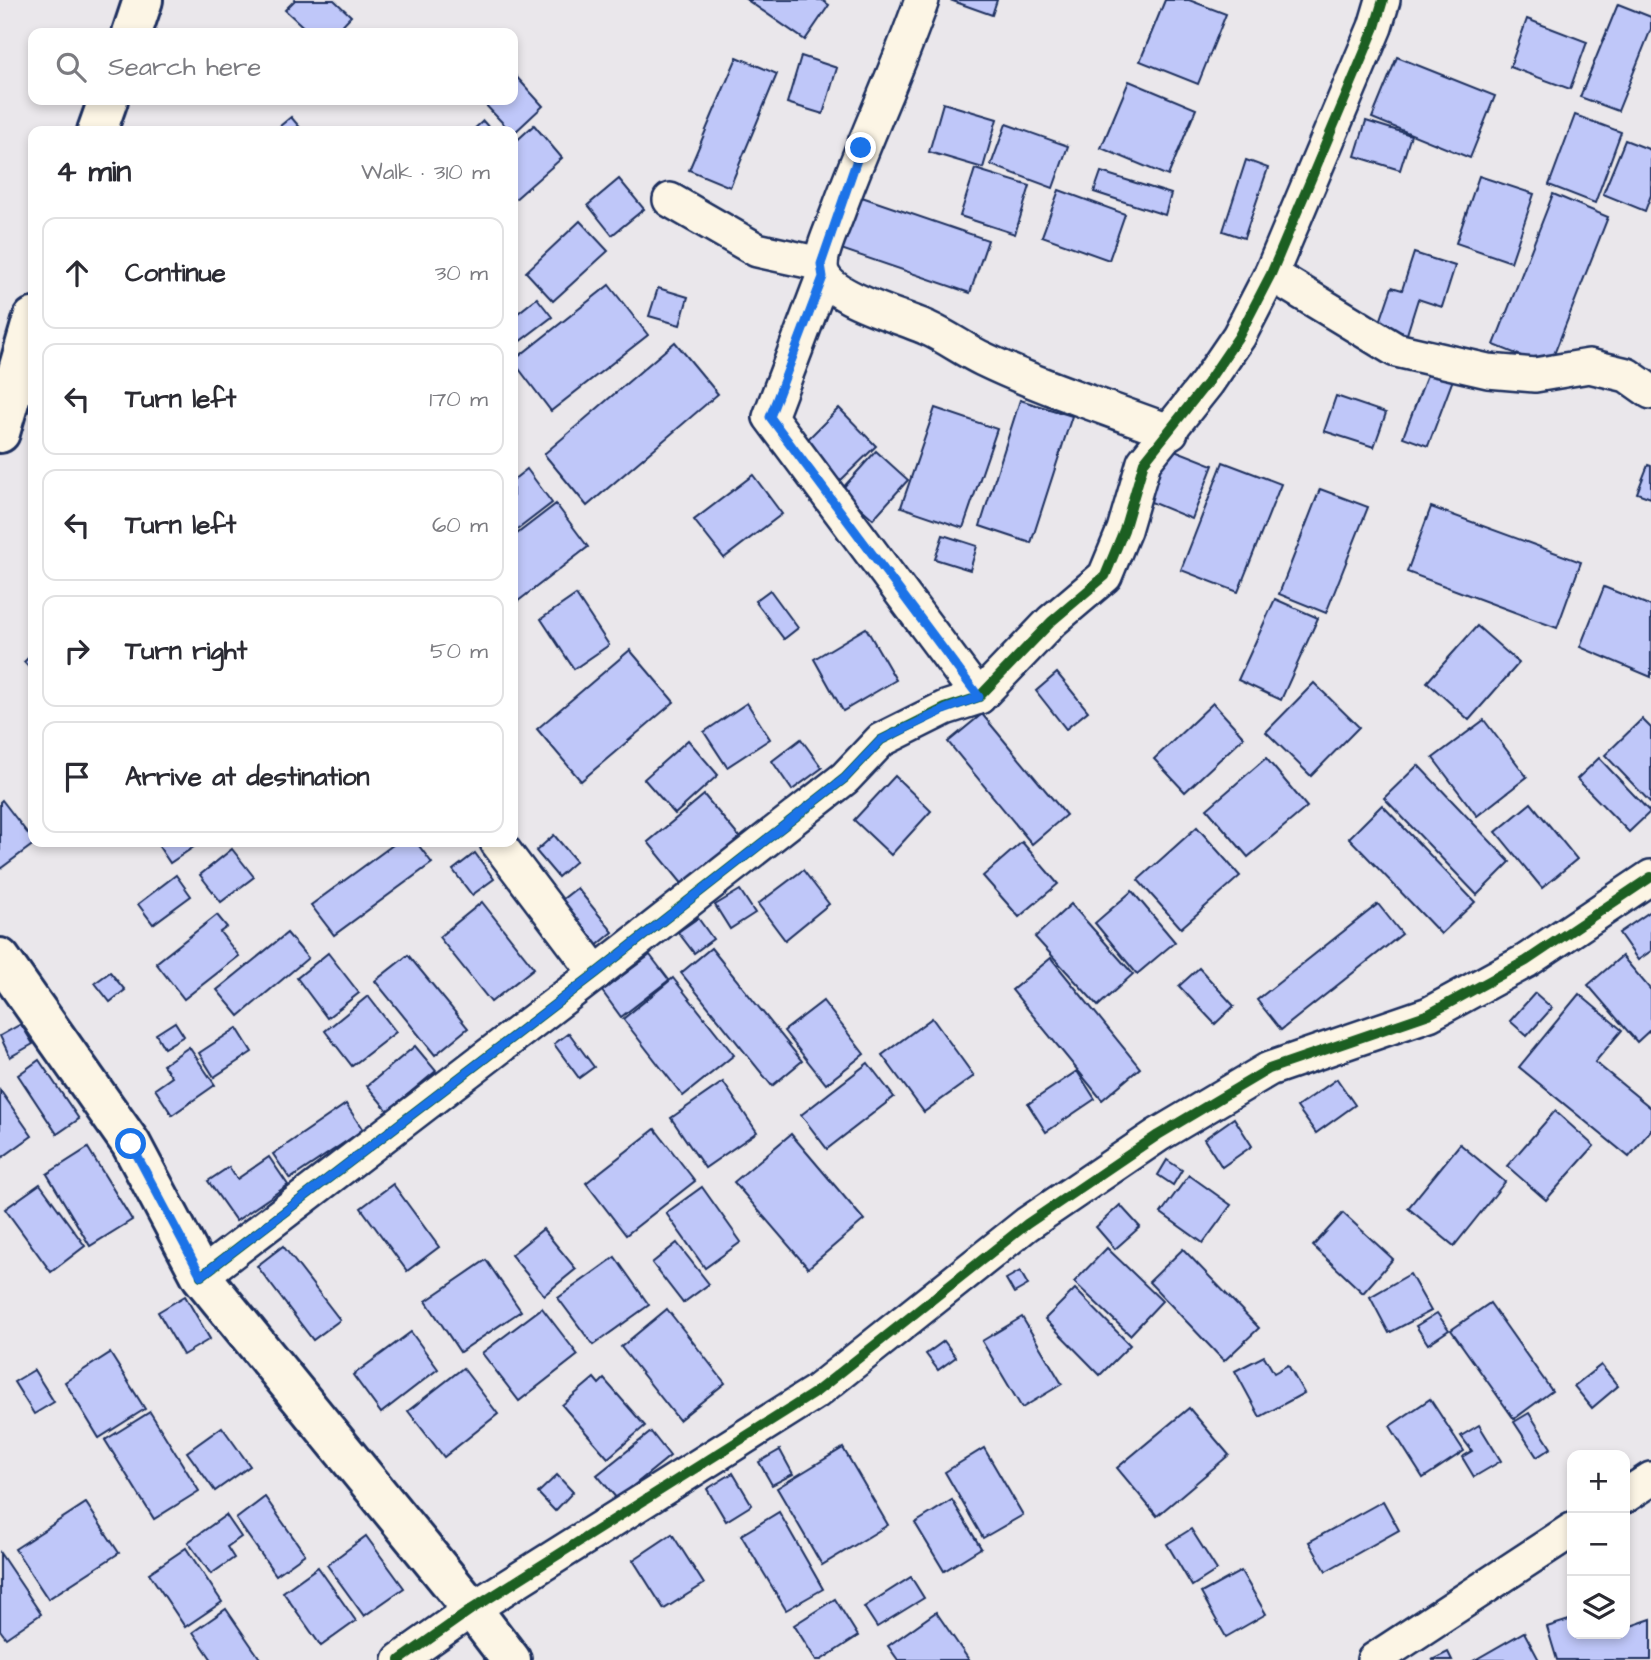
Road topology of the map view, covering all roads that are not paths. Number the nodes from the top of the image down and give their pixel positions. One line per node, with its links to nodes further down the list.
1 (144, 0): 4 (street)
2 (922, 0): 8 (street)
3 (1383, 0): 9 (street)
4 (134, 28)
5 (106, 105): 6 (street)
6 (99, 126)
7 (670, 200): 8 (street)
8 (822, 271): 12 (street); 14 (street)
9 (1271, 274): 11 (street); 12 (street)
10 (28, 335): 13 (street)
11 (1651, 392)
12 (1171, 432): 14 (street)
13 (0, 433)
14 (979, 697): 18 (street)
15 (501, 847): 18 (street)
16 (1651, 877): 23 (street)
17 (1, 962): 19 (street)
18 (596, 973): 19 (street)
19 (201, 1276): 23 (street)
20 (1651, 1479): 21 (street)
21 (1630, 1493)
22 (1567, 1533): 26 (street)
23 (472, 1609): 24 (street); 25 (street)
24 (400, 1660)
25 (511, 1660)
26 (1374, 1660)

